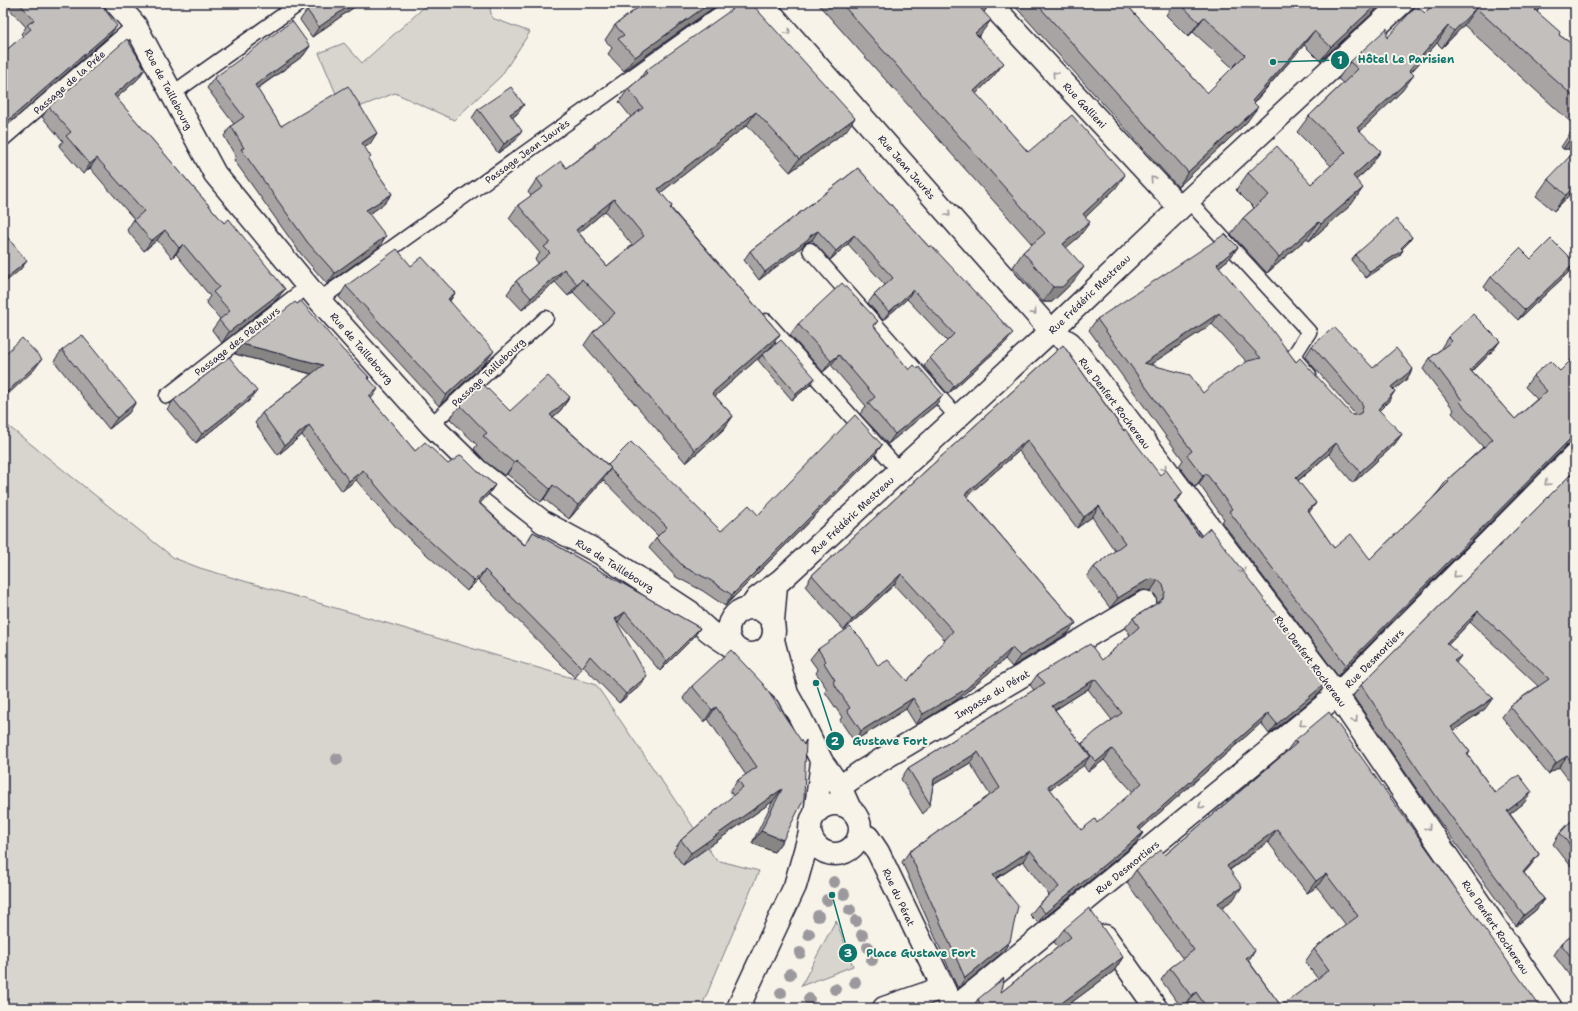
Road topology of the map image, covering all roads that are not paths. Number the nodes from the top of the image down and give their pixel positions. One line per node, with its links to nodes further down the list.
1 (116, 3): 7 (street, Rue de Taillebourg)
2 (300, 3): 8 (lane)
3 (735, 3): 12 (lane, Passage Jean Jaurès)
4 (762, 3): 15 (street, Rue Jean Jaurès, one-way to 15)
5 (990, 3): 10 (street, Rue Gallieni, one-way to 5)
6 (1402, 3): 10 (street, Rue Frédéric Mestreau)
7 (135, 25): 8 (street, Rue de Taillebourg); 9 (lane, Passage de la Prée)
8 (172, 94): 12 (street, Rue de Taillebourg)
9 (3, 139)
10 (1184, 204): 15 (street, Rue Frédéric Mestreau); 16 (lane)
11 (810, 250): 18 (lane)
12 (314, 293): 17 (lane, Passage des Pêcheurs); 19 (street, Rue de Taillebourg)
13 (758, 311): 21 (lane)
14 (546, 318): 19 (lane, Passage Taillebourg)
15 (1051, 331): 18 (street, Rue Frédéric Mestreau); 29 (street, Rue Denfert Rochereau, one-way to 29)
16 (1318, 384)
17 (167, 396)
18 (957, 417): 21 (street, Rue Frédéric Mestreau)
19 (431, 425): 25 (street, Rue de Taillebourg)
20 (1575, 455): 29 (street, Rue Desmortiers, one-way to 29)
21 (899, 470): 22 (street, Rue Frédéric Mestreau)
22 (776, 585): 24 (street, Rue Frédéric Mestreau); 26 (street)
23 (1145, 602): 31 (street, Impasse du Pérat)
24 (743, 610): 25 (street, Rue de Taillebourg); 26 (street); 27 (street)
25 (690, 612): 27 (street, Rue de Taillebourg)
26 (773, 630): 27 (street); 28 (street)
27 (738, 650): 28 (street)
28 (787, 694): 30 (street)
29 (1337, 695): 37 (street, Rue Desmortiers, one-way to 37); 43 (street, Rue Denfert Rochereau, one-way to 43)
30 (822, 762): 31 (street); 33 (street)
31 (840, 787): 32 (street)
32 (850, 809): 33 (street); 34 (street)
33 (812, 823): 35 (street); 36 (street)
34 (860, 835): 35 (street); 38 (street, Rue du Pérat)
35 (829, 854): 36 (street)
36 (795, 886): 39 (street)
37 (1090, 914): 41 (street, Rue Desmortiers); 42 (street)
38 (942, 988): 40 (street); 41 (street, Rue du Pérat)
39 (738, 1008)
40 (884, 1008)
41 (954, 1008)
42 (1156, 1008)
43 (1551, 1008)

